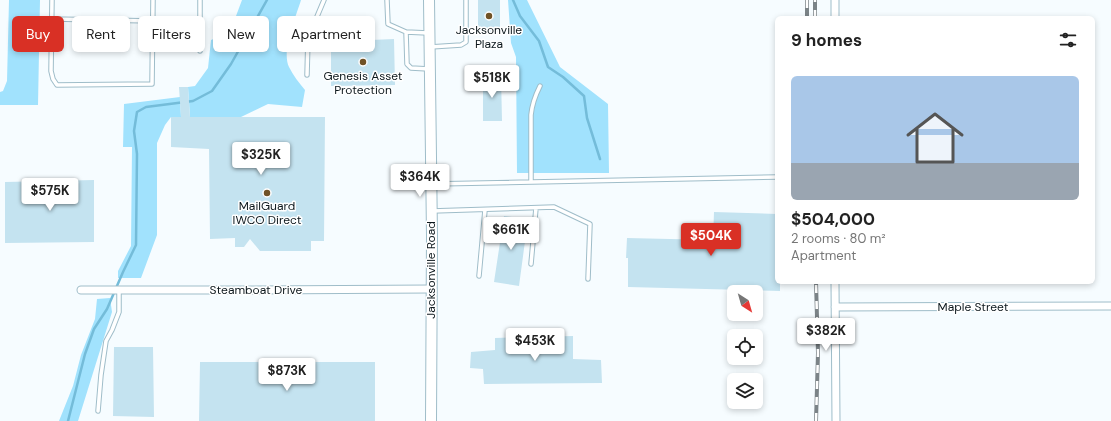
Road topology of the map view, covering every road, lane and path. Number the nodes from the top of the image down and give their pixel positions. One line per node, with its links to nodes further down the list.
1 (52, 0): 9 (lane)
2 (154, 0): 10 (lane)
3 (200, 0): 11 (lane)
4 (324, 0): 21 (lane)
5 (387, 0): 15 (lane)
6 (429, 0): 16 (main road, Jacksonville Road)
7 (466, 0): 17 (lane)
8 (835, 0): 12 (street)
9 (52, 16)
10 (153, 16)
11 (200, 16)
12 (835, 16)
13 (64, 19): 14 (lane)
14 (138, 21)
15 (406, 32): 16 (lane); 20 (lane)
16 (429, 33): 17 (main road, Jacksonville Road)
17 (430, 47): 20 (main road, Jacksonville Road)
18 (51, 52): 19 (lane)
19 (153, 52)
20 (430, 69): 25 (main road, Jacksonville Road)
21 (307, 75)
22 (540, 86): 24 (lane)
23 (775, 177): 24 (lane)
24 (531, 182): 25 (lane)
25 (430, 184): 28 (main road, Jacksonville Road)
26 (536, 208): 27 (lane); 29 (lane); 31 (lane)
27 (485, 210): 28 (lane); 30 (lane)
28 (431, 212): 33 (main road, Jacksonville Road)
29 (530, 264)
30 (479, 276)
31 (588, 279)
32 (835, 284): 37 (street)
33 (431, 289): 35 (street, Steamboat Drive); 39 (main road, Jacksonville Road)
34 (81, 290): 35 (street, Steamboat Drive)
35 (119, 290): 38 (lane)
36 (1111, 306): 37 (street, Maple Street)
37 (835, 307): 40 (street)
38 (98, 411)
39 (431, 421)
40 (836, 421)

